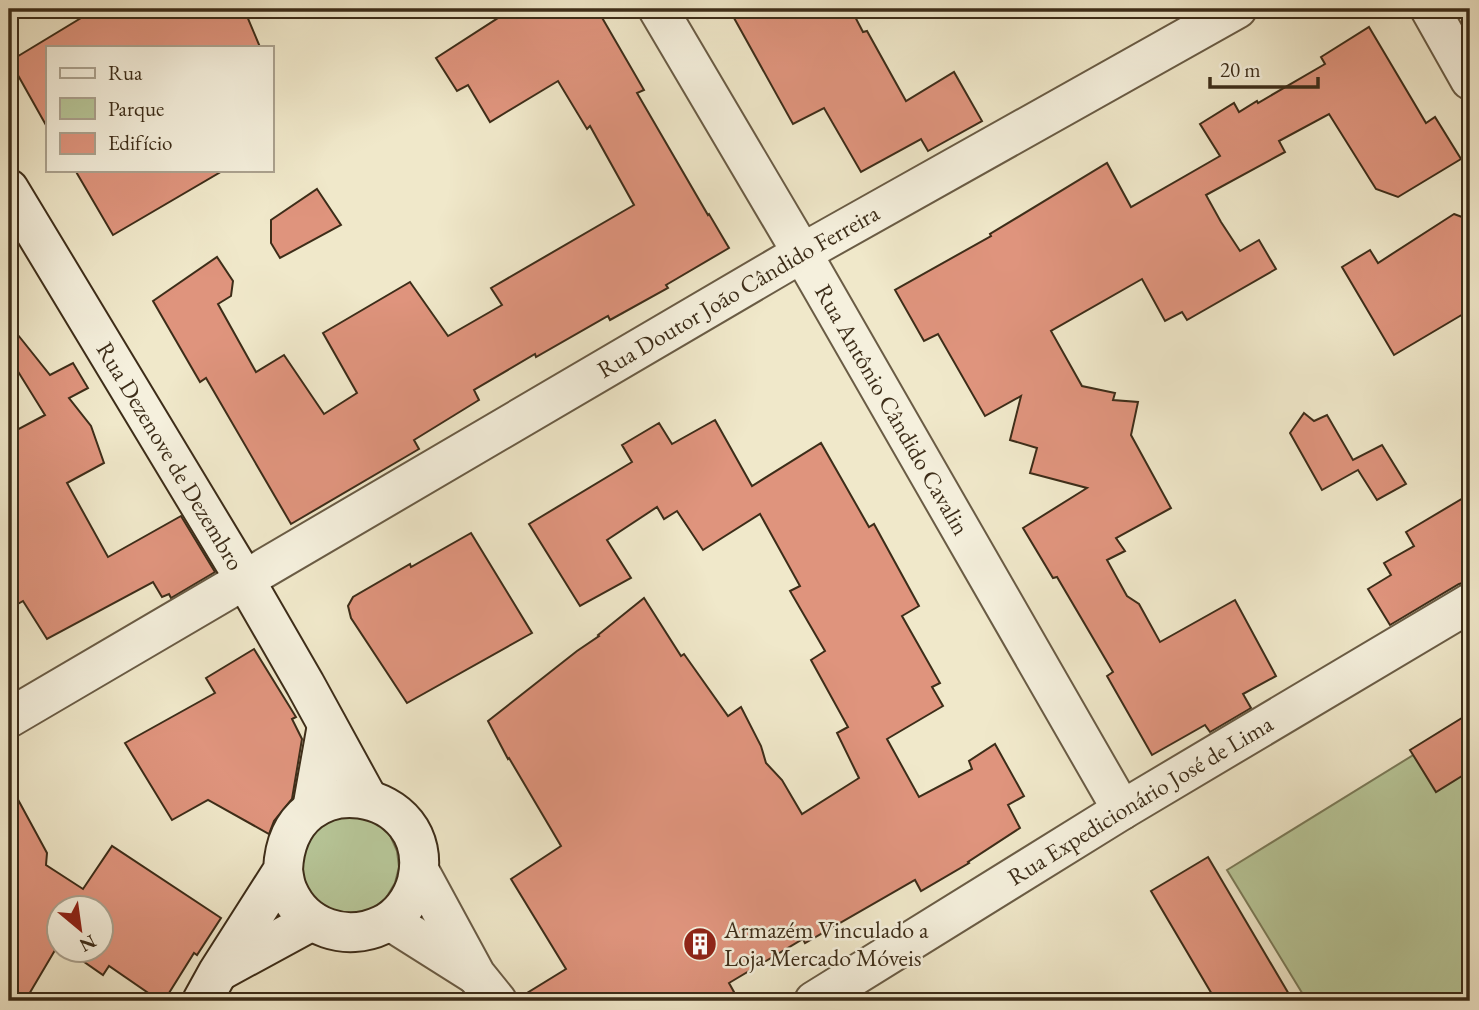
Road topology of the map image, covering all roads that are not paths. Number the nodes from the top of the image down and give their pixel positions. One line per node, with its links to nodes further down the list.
1 (658, 9): 6 (street, Rua Antônio Cândido Cavalin)
2 (1237, 9): 6 (street, Rua Doutor João Cândido Ferreira)
3 (1430, 9): 4 (street)
4 (1470, 80)
5 (9, 188): 7 (street, Rua Dezenove de Dezembro)
6 (802, 253): 7 (street, Rua Doutor João Cândido Ferreira); 13 (street, Rua Antônio Cândido Cavalin)
7 (244, 580): 9 (street, Rua Doutor João Cândido Ferreira); 10 (street, Rua Dezenove de Dezembro)
8 (1470, 603): 13 (street, Rua Expedicionário José de Lima)
9 (9, 718)
10 (327, 725): 11 (street, Rua Dezenove de Dezembro); 12 (street)
11 (368, 799): 12 (street); 15 (street)
12 (312, 809): 14 (street)
13 (1122, 810): 20 (street, Rua Expedicionário José de Lima)
14 (283, 870): 16 (street); 18 (street)
15 (419, 870): 17 (street); 19 (street)
16 (312, 921): 17 (street); 18 (street)
17 (390, 921): 19 (street)
18 (210, 987)
19 (486, 988)
20 (814, 1001)

